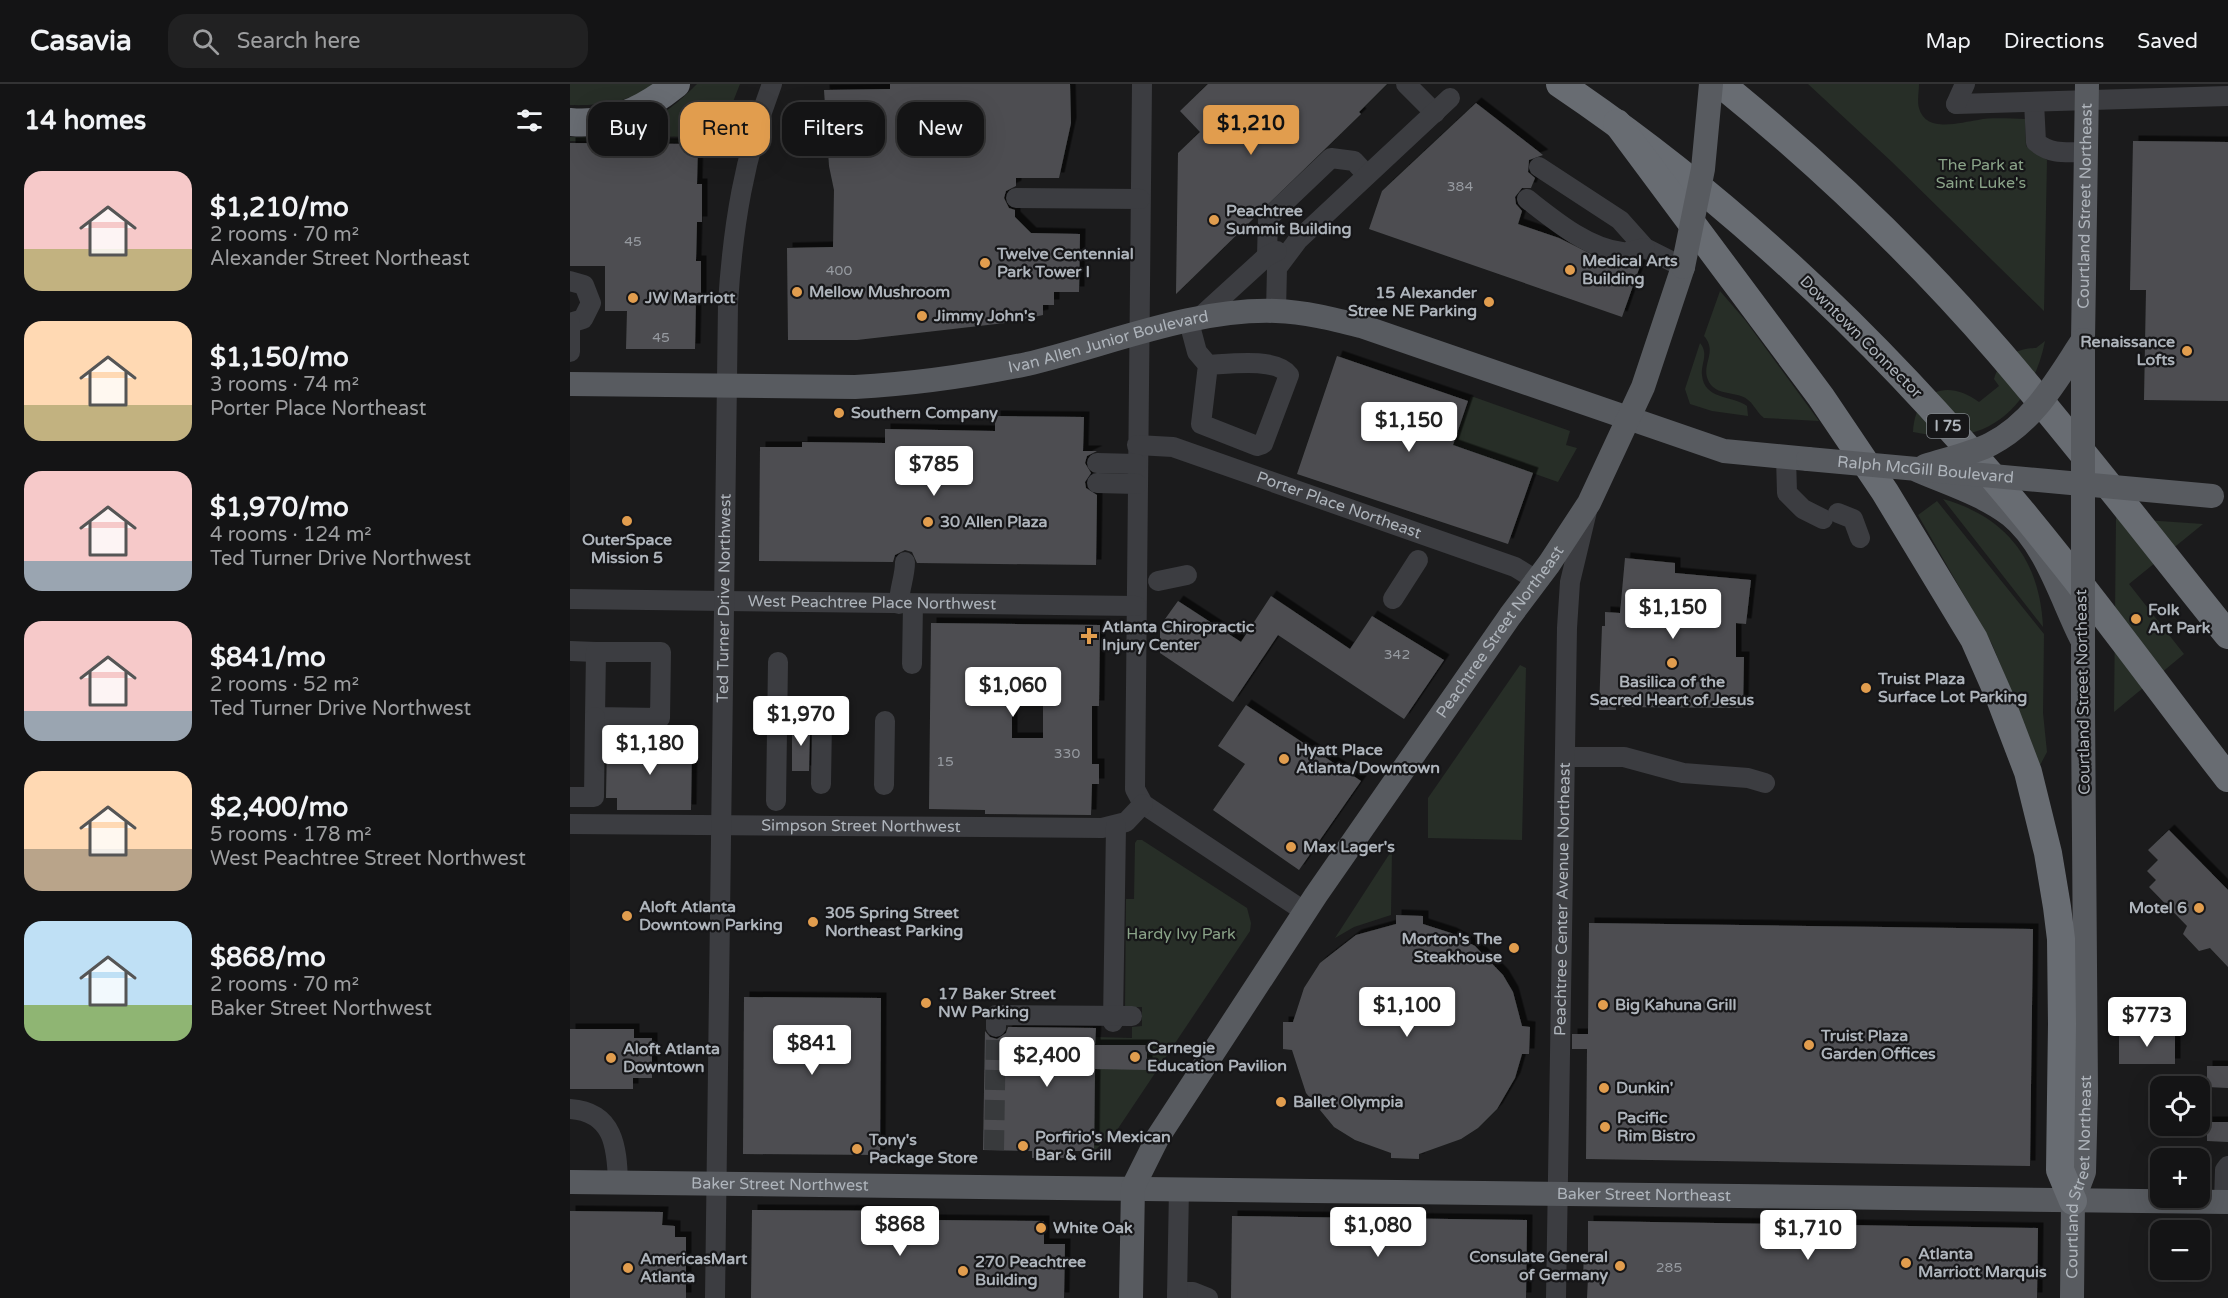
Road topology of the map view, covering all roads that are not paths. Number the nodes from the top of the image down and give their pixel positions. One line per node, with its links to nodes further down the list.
1 (676, 84): 16 (highway)
2 (772, 84): 37 (street, Ted Turner Drive Northwest)
3 (1142, 84): 23 (street)
4 (1406, 84): 15 (street)
5 (1560, 84): 17 (highway, Downtown Connector / I 75)
6 (1711, 84): 27 (main road, Peachtree Street Northeast, bridge)
7 (1721, 84): 59 (highway)
8 (1952, 84): 14 (street)
9 (1965, 84): 14 (street)
10 (2087, 92): 11 (street); 13 (street); 18 (main road, Courtland Street Northeast)
11 (2228, 96)
12 (1450, 98): 15 (street)
13 (2034, 102): 14 (street); 18 (street)
14 (1956, 104)
15 (1435, 112): 20 (street)
16 (570, 122)
17 (1617, 123): 69 (highway, Downtown Connector / I 75); 89 (highway)
18 (2086, 152): 33 (main road, Courtland Street Northeast)
19 (1539, 167): 25 (street)
20 (1367, 175): 24 (street); 26 (street)
21 (1016, 198): 23 (street)
22 (1527, 199): 25 (street)
23 (1140, 200): 32 (street)
24 (1298, 240): 26 (street); 29 (street)
25 (1645, 248): 27 (street)
26 (1267, 256): 30 (street)
27 (1683, 267): 38 (main road, Peachtree Street Northeast)
28 (570, 281): 31 (street)
29 (1276, 311): 30 (main road, Ivan Allen Junior Boulevard); 38 (main road, Ivan Allen Junior Boulevard)
30 (1194, 320): 32 (main road, Ivan Allen Junior Boulevard); 35 (street)
31 (570, 323): 34 (street)
32 (1138, 334): 37 (main road, Ivan Allen Junior Boulevard); 39 (street)
33 (2083, 340): 42 (main road, bridge); 45 (main road, Courtland Street Northeast, bridge)
34 (570, 352)
35 (1208, 365): 35 (street)
36 (570, 384): 37 (main road, Ivan Allen Junior Boulevard)
37 (727, 386): 57 (street, Ted Turner Drive Northwest)
38 (1630, 420): 40 (main road, Ralph McGill Boulevard); 47 (main road, Peachtree Street Northeast)
39 (1137, 454): 41 (street, Porter Place Northeast); 44 (street); 52 (street, Porter Place Northeast)
40 (1797, 458): 42 (main road, Ralph McGill Boulevard, bridge); 48 (street)
41 (1097, 463)
42 (1914, 469): 45 (main road, Ralph McGill Boulevard, bridge); 60 (main road, bridge)
43 (1097, 483): 44 (street)
44 (1137, 484): 58 (street)
45 (2082, 484): 46 (main road, Ralph McGill Boulevard, bridge); 60 (main road, Courtland Street Northeast, bridge)
46 (2220, 497)
47 (1589, 503): 52 (main road, Peachtree Street Northeast); 68 (street, Peachtree Center Avenue Northeast)
48 (1831, 516)
49 (1418, 560): 55 (street)
50 (899, 562): 54 (street)
51 (1187, 575): 53 (street)
52 (1536, 580): 79 (main road, Peachtree Street Northeast)
53 (1158, 582)
54 (904, 598): 57 (street, West Peachtree Place Northwest); 58 (street, West Peachtree Place Northwest); 64 (street)
55 (1393, 598)
56 (570, 599): 57 (street, West Peachtree Place Northwest)
57 (725, 603): 77 (street, Ted Turner Drive Northwest)
58 (1136, 606): 75 (street)
59 (2228, 635)
60 (2081, 638): 89 (main road, Courtland Street Northeast, bridge)
61 (570, 651): 62 (street)
62 (596, 652): 65 (street); 65 (street)
63 (778, 662): 74 (street)
64 (912, 664)
65 (595, 717): 73 (street)
66 (822, 720): 71 (street)
67 (885, 721): 72 (street)
68 (1565, 757): 70 (street); 88 (street, Peachtree Center Avenue Northeast)
69 (2228, 778)
70 (1766, 783)
71 (821, 784)
72 (884, 785)
73 (570, 797)
74 (776, 801)
75 (1143, 804): 78 (street); 79 (street)
76 (570, 824): 77 (street, Simpson Street Northwest)
77 (721, 826): 78 (street, Simpson Street Northwest); 85 (street, Ted Turner Drive Northwest)
78 (1116, 826): 80 (street)
79 (1304, 911): 86 (main road, Peachtree Street Northeast)
80 (996, 1027)
81 (570, 1109): 84 (street)
82 (2228, 1167): 90 (street)
83 (570, 1182): 84 (main road, Baker Street Northwest)
84 (618, 1183): 85 (main road, Baker Street Northwest)
85 (717, 1183): 86 (main road, Baker Street Northwest); 92 (street, Ted Turner Drive Northwest)
86 (1133, 1187): 87 (main road, Baker Street Northeast); 93 (main road, Peachtree Street Northeast)
87 (1179, 1188): 88 (main road, Baker Street Northeast); 91 (street)
88 (1557, 1194): 89 (main road, Baker Street Northeast); 95 (street, Peachtree Center Avenue Northeast)
89 (2073, 1201): 90 (main road, Baker Street Northeast); 96 (main road, Courtland Street Northeast)
90 (2226, 1202)
91 (1177, 1295): 94 (street)
92 (715, 1298)
93 (1131, 1298)
94 (1208, 1298)
95 (1556, 1298)
96 (2072, 1298)

